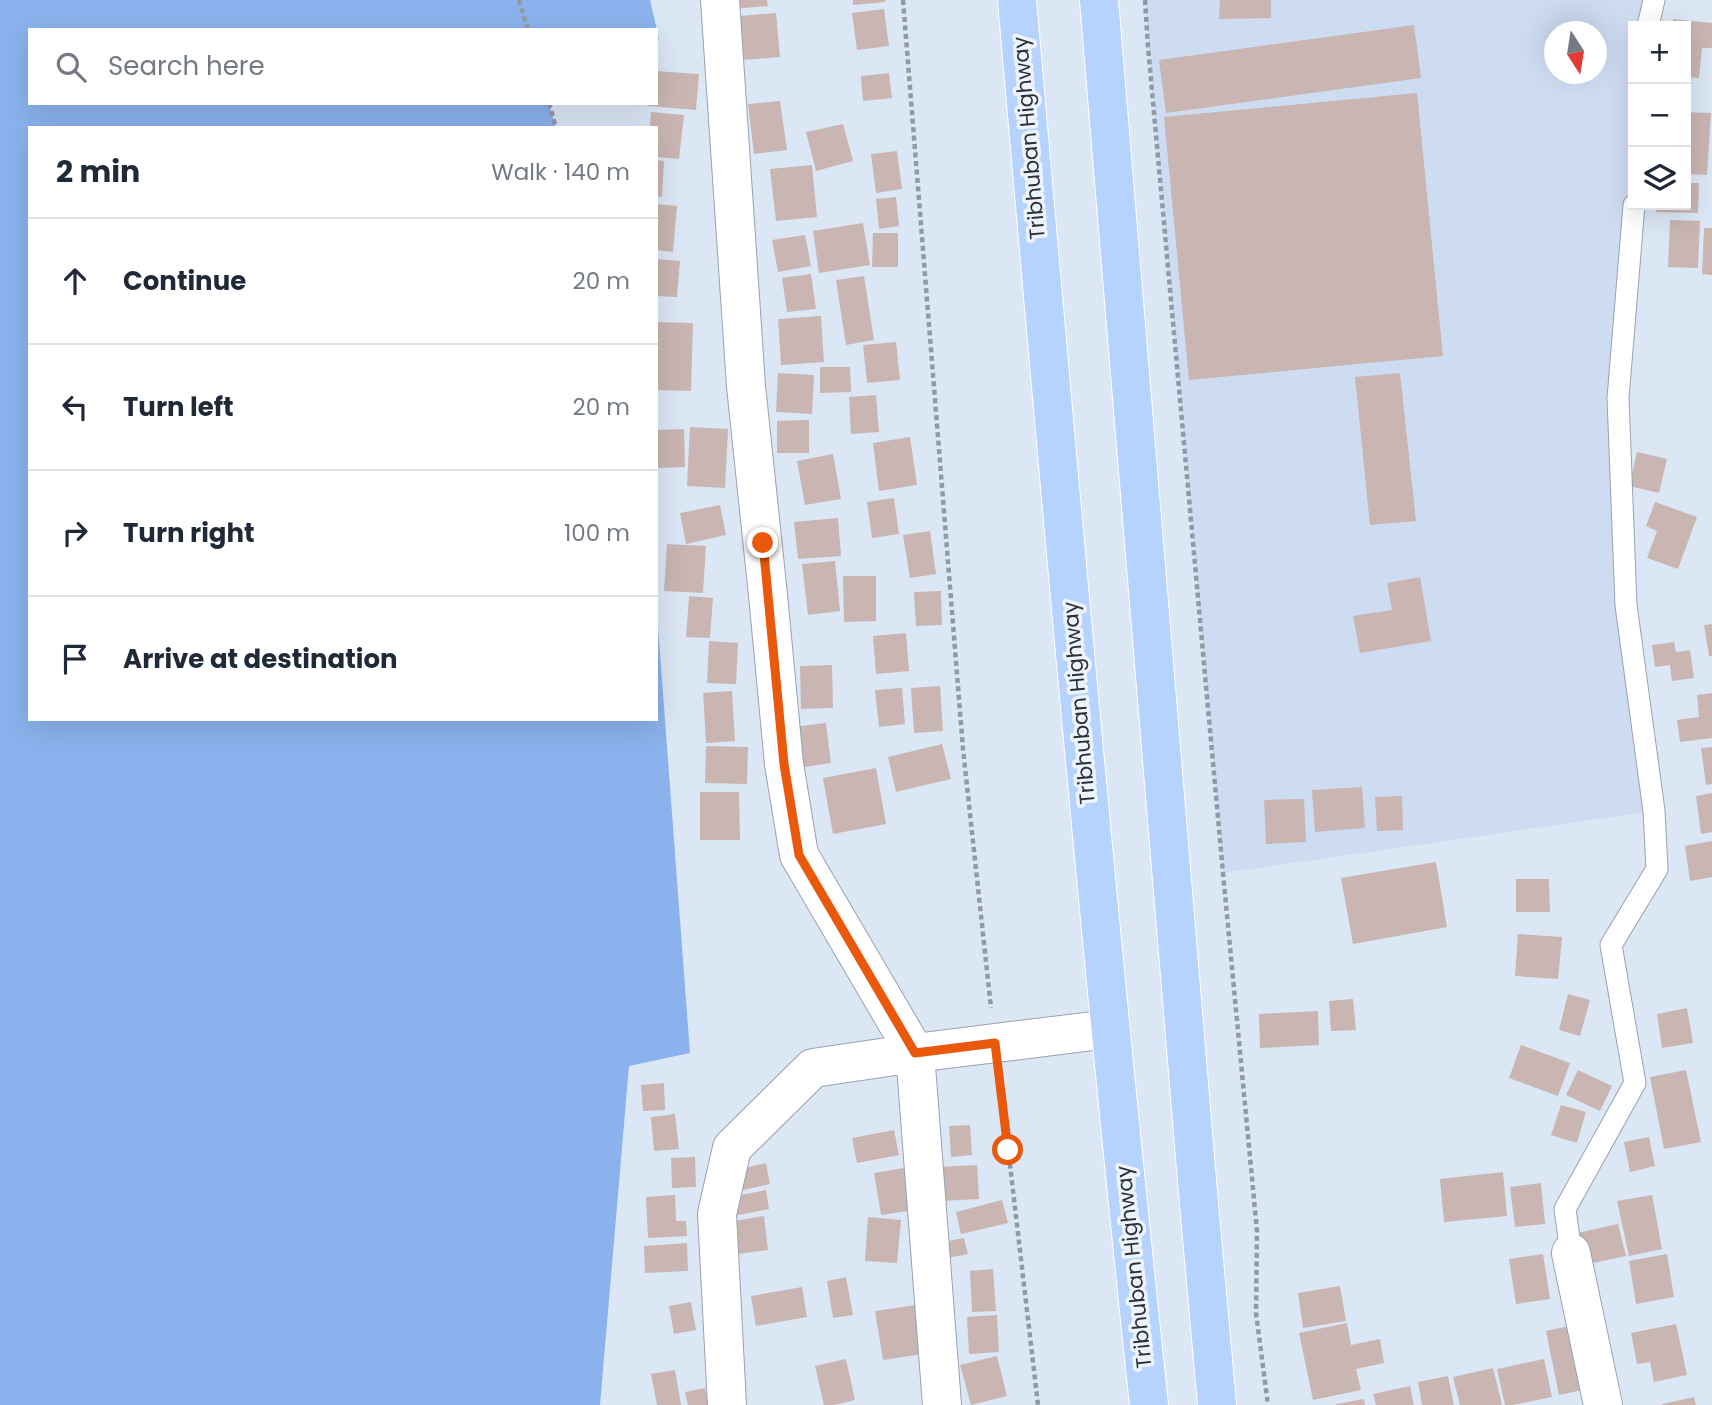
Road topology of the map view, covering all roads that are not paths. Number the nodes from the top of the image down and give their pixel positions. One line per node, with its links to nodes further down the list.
1 (720, 0): 8 (street)
2 (1017, 0): 7 (highway, Tribhuban Highway)
3 (1099, 0): 13 (highway)
4 (1654, 0): 5 (lane)
5 (1649, 21)
6 (1634, 210): 9 (lane)
7 (1110, 1029): 8 (street); 12 (highway, Tribhuban Highway)
8 (915, 1053): 10 (street); 11 (street)
9 (1571, 1253): 14 (street)
10 (727, 1405)
11 (942, 1405)
12 (1149, 1405)
13 (1217, 1405)
14 (1603, 1405)

